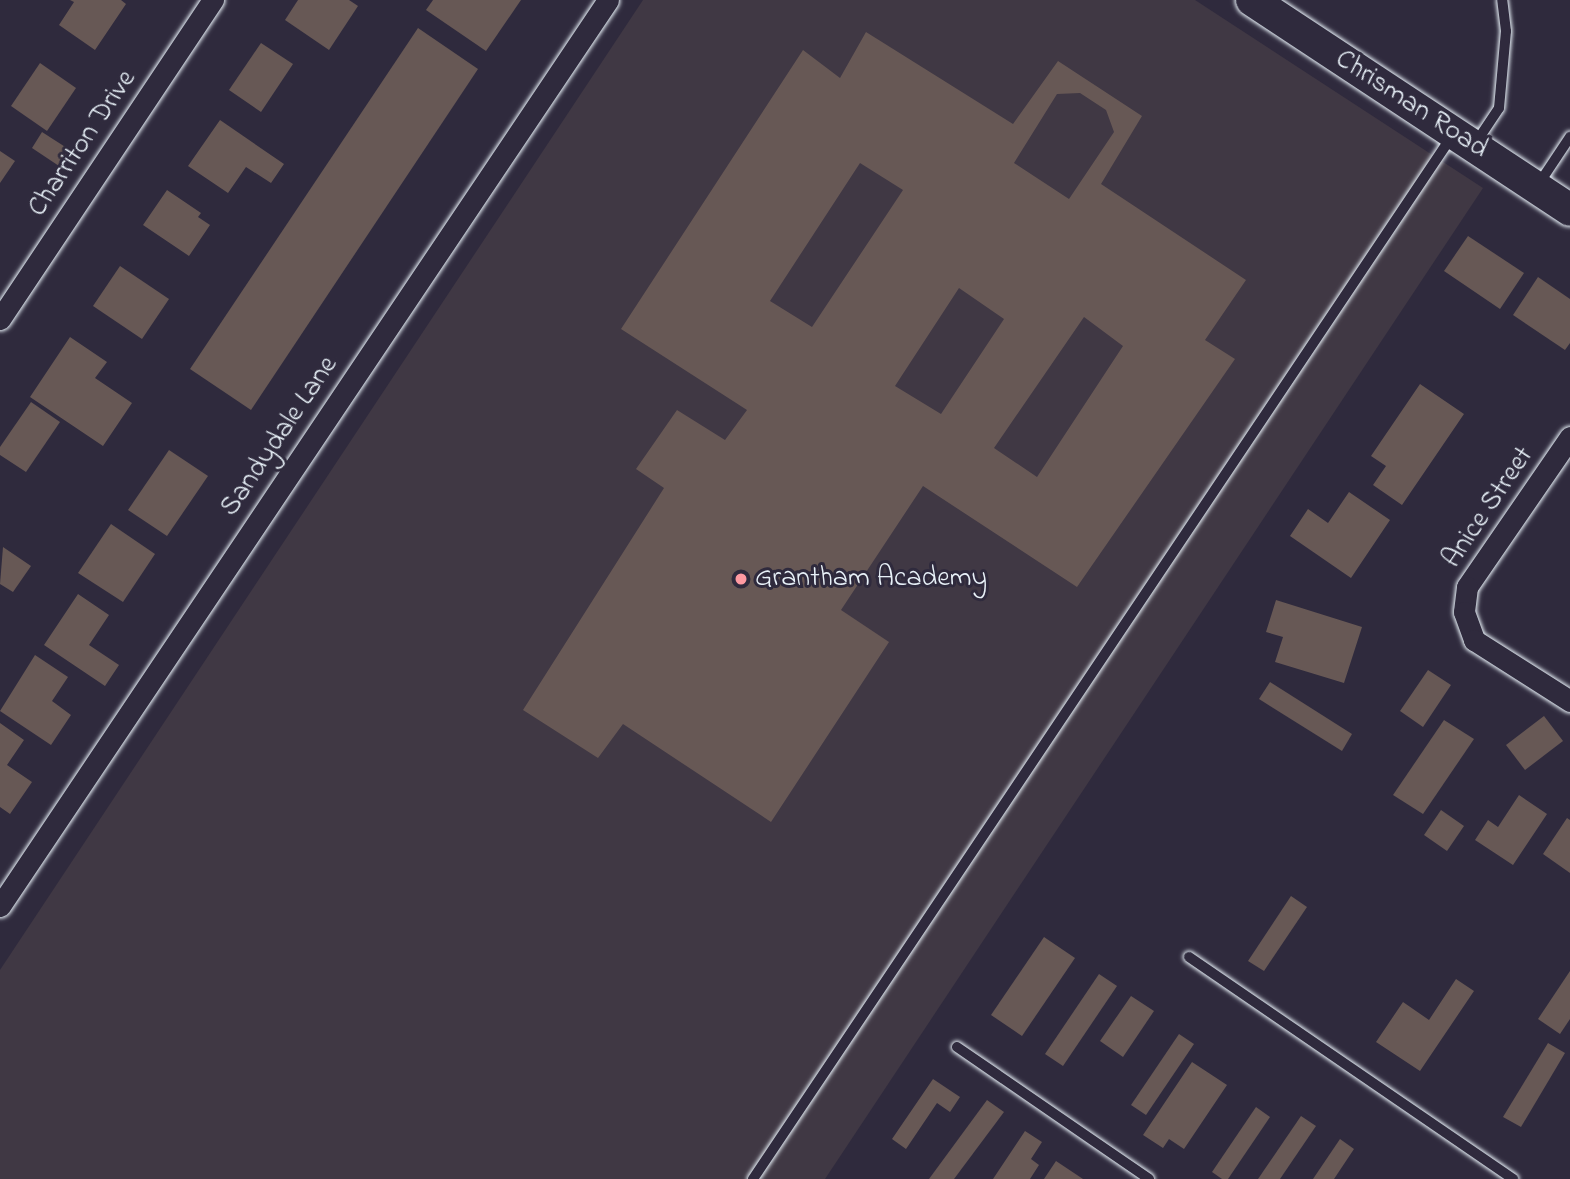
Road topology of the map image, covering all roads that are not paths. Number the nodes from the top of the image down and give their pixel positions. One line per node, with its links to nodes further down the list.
1 (213, 0): 9 (street, Charriton Drive)
2 (608, 0): 12 (street, Sandydale Lane)
3 (1252, 0): 6 (street, Chrisman Road)
4 (1502, 0): 6 (lane)
5 (1570, 137): 7 (lane)
6 (1464, 140): 7 (street, Chrisman Road); 15 (lane)
7 (1536, 188): 8 (street, Chrisman Road)
8 (1570, 210)
9 (0, 320)
10 (1570, 437): 11 (street, Anice Street)
11 (1570, 701)
12 (0, 906)
13 (1189, 957): 17 (lane)
14 (957, 1047): 16 (lane)
15 (753, 1179)
16 (1149, 1179)
17 (1513, 1179)

